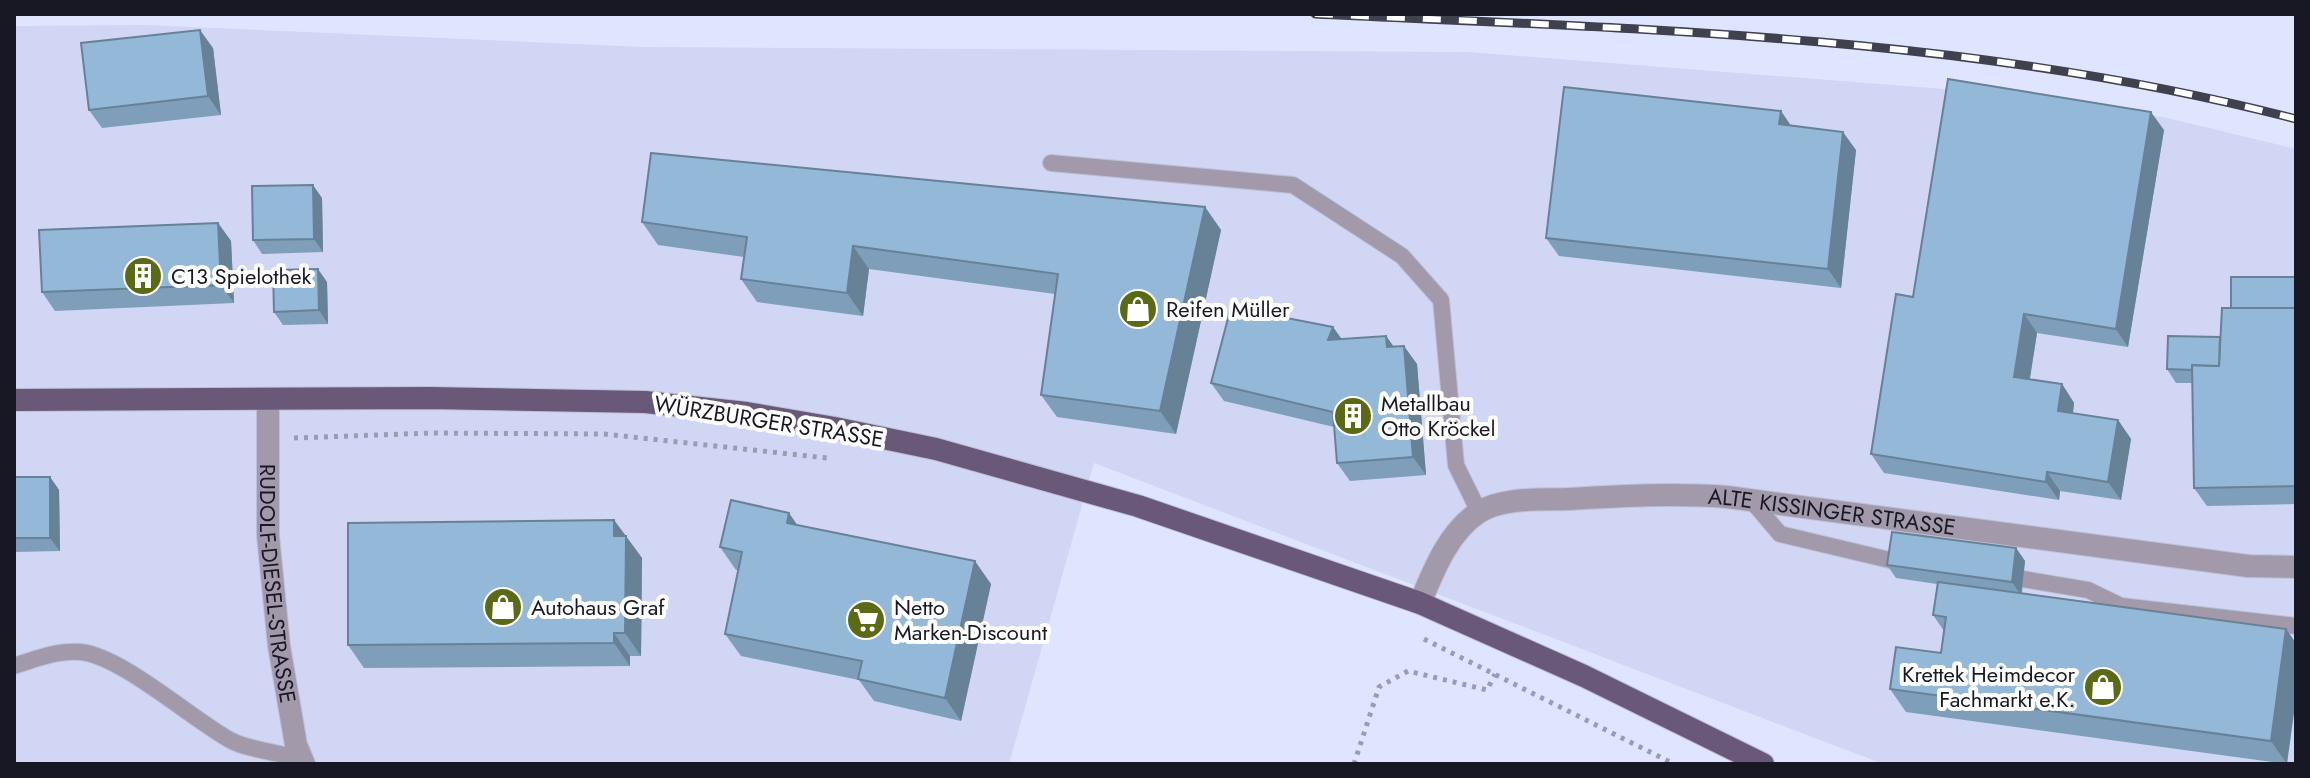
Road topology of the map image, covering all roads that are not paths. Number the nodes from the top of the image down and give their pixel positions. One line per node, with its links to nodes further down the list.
1 (1051, 163): 5 (lane)
2 (14, 400): 3 (main road, WÜRZBURGER STRASSE)
3 (268, 400): 9 (main road, WÜRZBURGER STRASSE); 12 (street, RUDOLF-DIESEL-STRASSE)
4 (1752, 501): 5 (street, ALTE KISSINGER STRASSE); 6 (lane); 7 (street, ALTE KISSINGER STRASSE)
5 (1479, 512): 9 (street)
6 (1898, 562)
7 (2296, 567)
8 (2023, 579): 10 (lane)
9 (1420, 603): 13 (main road, WÜRZBURGER STRASSE)
10 (2296, 626)
11 (14, 666): 12 (lane)
12 (303, 761)
13 (1763, 764)

